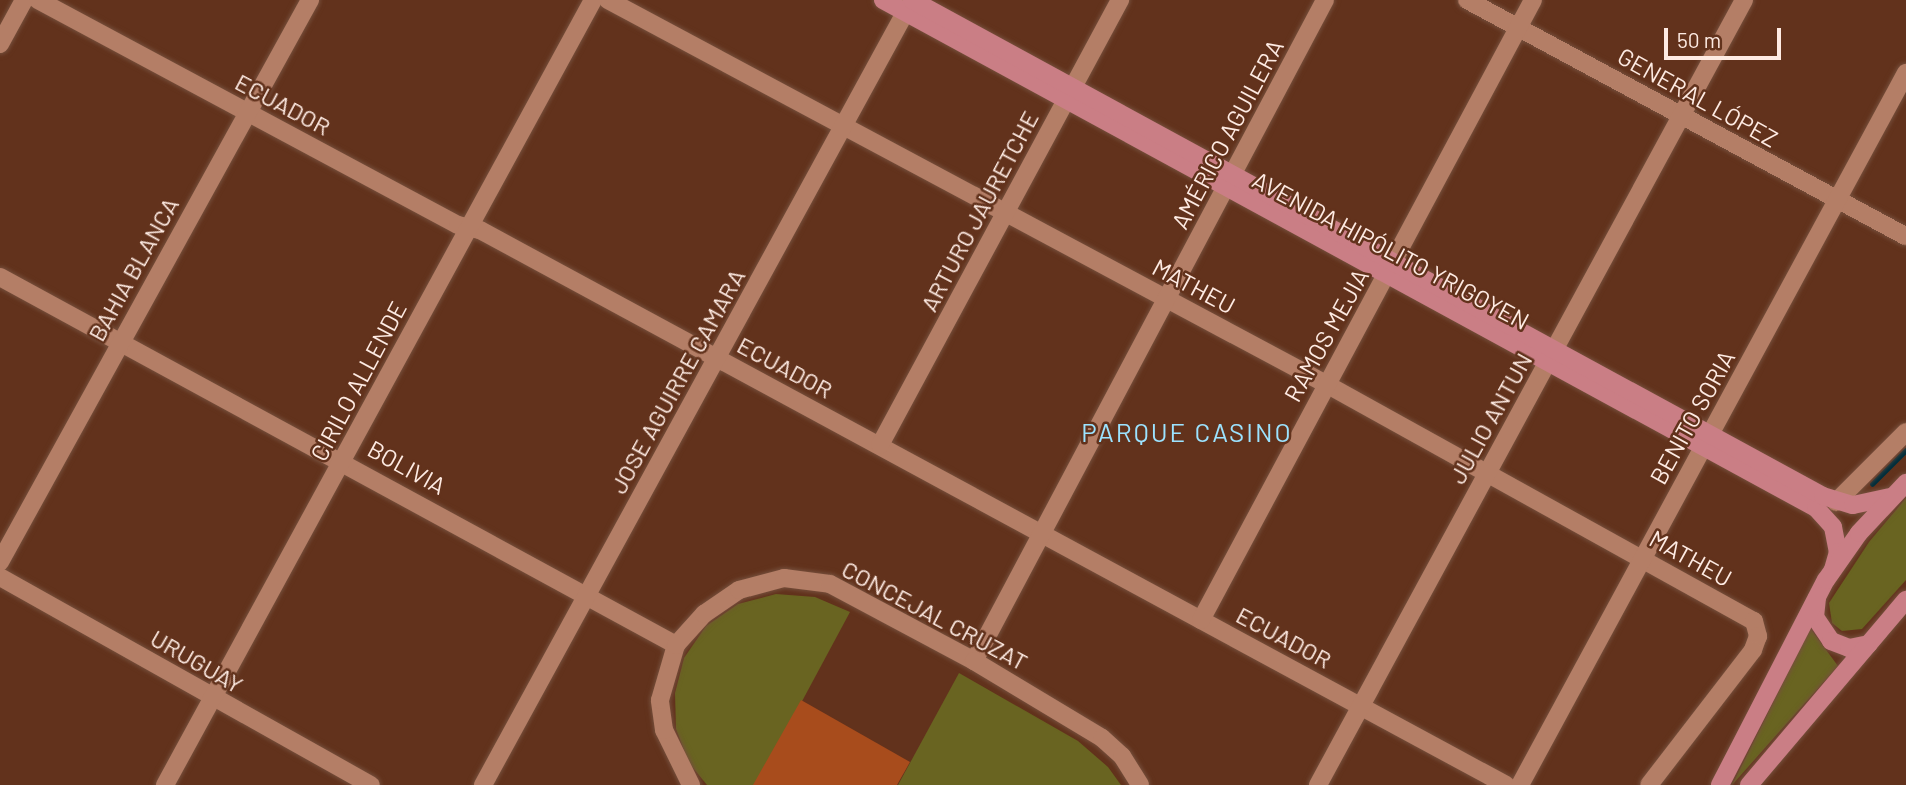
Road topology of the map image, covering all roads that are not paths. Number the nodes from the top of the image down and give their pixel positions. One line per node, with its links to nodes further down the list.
1 (24, 0): 14 (street)
2 (38, 0): 17 (street, ECUADOR)
3 (310, 0): 17 (street, BAHIA BLANCA)
4 (593, 0): 23 (street, CIRILO ALLENDE)
5 (608, 0): 19 (street, MATHEU)
6 (883, 0): 12 (main road, AVENIDA HIPÓLITO YRIGOYEN)
7 (1120, 0): 16 (street, ARTURO JAURETCHE)
8 (1325, 0): 20 (street, AMÉRICO AGUILERA)
9 (1467, 0): 13 (street, GENERAL LÓPEZ)
10 (1533, 0): 13 (street, RAMOS MEJIA)
11 (1744, 0): 18 (street, JULIO ANTUN)
12 (909, 6): 16 (main road, AVENIDA HIPÓLITO YRIGOYEN); 19 (street, JOSE AGUIRRE CAMARA)
13 (1519, 29): 18 (street, GENERAL LÓPEZ); 25 (street, RAMOS MEJIA)
14 (0, 44)
15 (1906, 73): 21 (street, BENITO SORIA)
16 (1069, 94): 20 (main road, AVENIDA HIPÓLITO YRIGOYEN); 22 (street, ARTURO JAURETCHE)
17 (246, 112): 23 (street, ECUADOR); 28 (street, BAHIA BLANCA)
18 (1681, 114): 21 (street, GENERAL LÓPEZ); 29 (street, JULIO ANTUN)
19 (844, 127): 22 (street, MATHEU); 30 (street, JOSE AGUIRRE CAMARA)
20 (1228, 183): 25 (main road, AVENIDA HIPÓLITO YRIGOYEN); 27 (street, AMÉRICO AGUILERA)
21 (1838, 201): 24 (street, GENERAL LÓPEZ); 33 (street, BENITO SORIA)
22 (1004, 214): 27 (street, MATHEU); 34 (street, ARTURO JAURETCHE)
23 (469, 228): 30 (street, ECUADOR); 35 (street, CIRILO ALLENDE)
24 (1906, 236)
25 (1389, 271): 29 (main road, AVENIDA HIPÓLITO YRIGOYEN); 31 (street, RAMOS MEJIA)
26 (0, 277): 28 (street, BOLIVIA)
27 (1167, 299): 31 (street, MATHEU); 40 (street, AMÉRICO AGUILERA)
28 (121, 342): 35 (street, BOLIVIA); 42 (street, BAHIA BLANCA)
29 (1551, 357): 33 (main road, AVENIDA HIPÓLITO YRIGOYEN); 36 (street, JULIO ANTUN)
30 (717, 359): 34 (street, ECUADOR); 45 (street, JOSE AGUIRRE CAMARA)
31 (1326, 384): 36 (street, MATHEU); 48 (street, RAMOS MEJIA)
32 (1906, 432): 39 (street)
33 (1708, 441): 39 (main road, AVENIDA HIPÓLITO YRIGOYEN); 41 (street, BENITO SORIA); 43 (main road, AVENIDA HIPÓLITO YRIGOYEN)
34 (880, 445): 40 (street, ECUADOR)
35 (344, 460): 45 (street, BOLIVIA); 52 (street, CIRILO ALLENDE)
36 (1487, 474): 41 (street, MATHEU); 53 (street, JULIO ANTUN)
37 (1906, 483): 38 (main road)
38 (1891, 497): 39 (main road, AVENIDA HIPÓLITO YRIGOYEN); 43 (main road)
39 (1836, 502)
40 (1040, 531): 48 (street, ECUADOR); 51 (street, AMÉRICO AGUILERA)
41 (1640, 558): 61 (street, BENITO SORIA); 62 (street, MATHEU)
42 (0, 562)
43 (1833, 569): 46 (main road)
44 (0, 577): 52 (street, URUGUAY)
45 (587, 594): 50 (street, BOLIVIA); 56 (street, JOSE AGUIRRE CAMARA)
46 (1817, 594): 49 (main road); 63 (main road)
47 (1906, 600): 49 (main road)
48 (1201, 620): 53 (street, ECUADOR)
49 (1869, 644): 64 (main road)
50 (676, 645): 51 (street, CONCEJAL CRUZAT); 57 (street, CONCEJAL CRUZAT)
51 (974, 661): 58 (street, CONCEJAL CRUZAT)
52 (212, 699): 54 (street, CIRILO ALLENDE); 55 (street, URUGUAY)
53 (1361, 707): 59 (street, JULIO ANTUN); 60 (street, ECUADOR)
54 (164, 785)
55 (371, 785)
56 (483, 785)
57 (691, 785)
58 (1140, 785)
59 (1318, 785)
60 (1506, 785)
61 (1520, 785)
62 (1649, 785)
63 (1720, 785)
64 (1749, 785)

